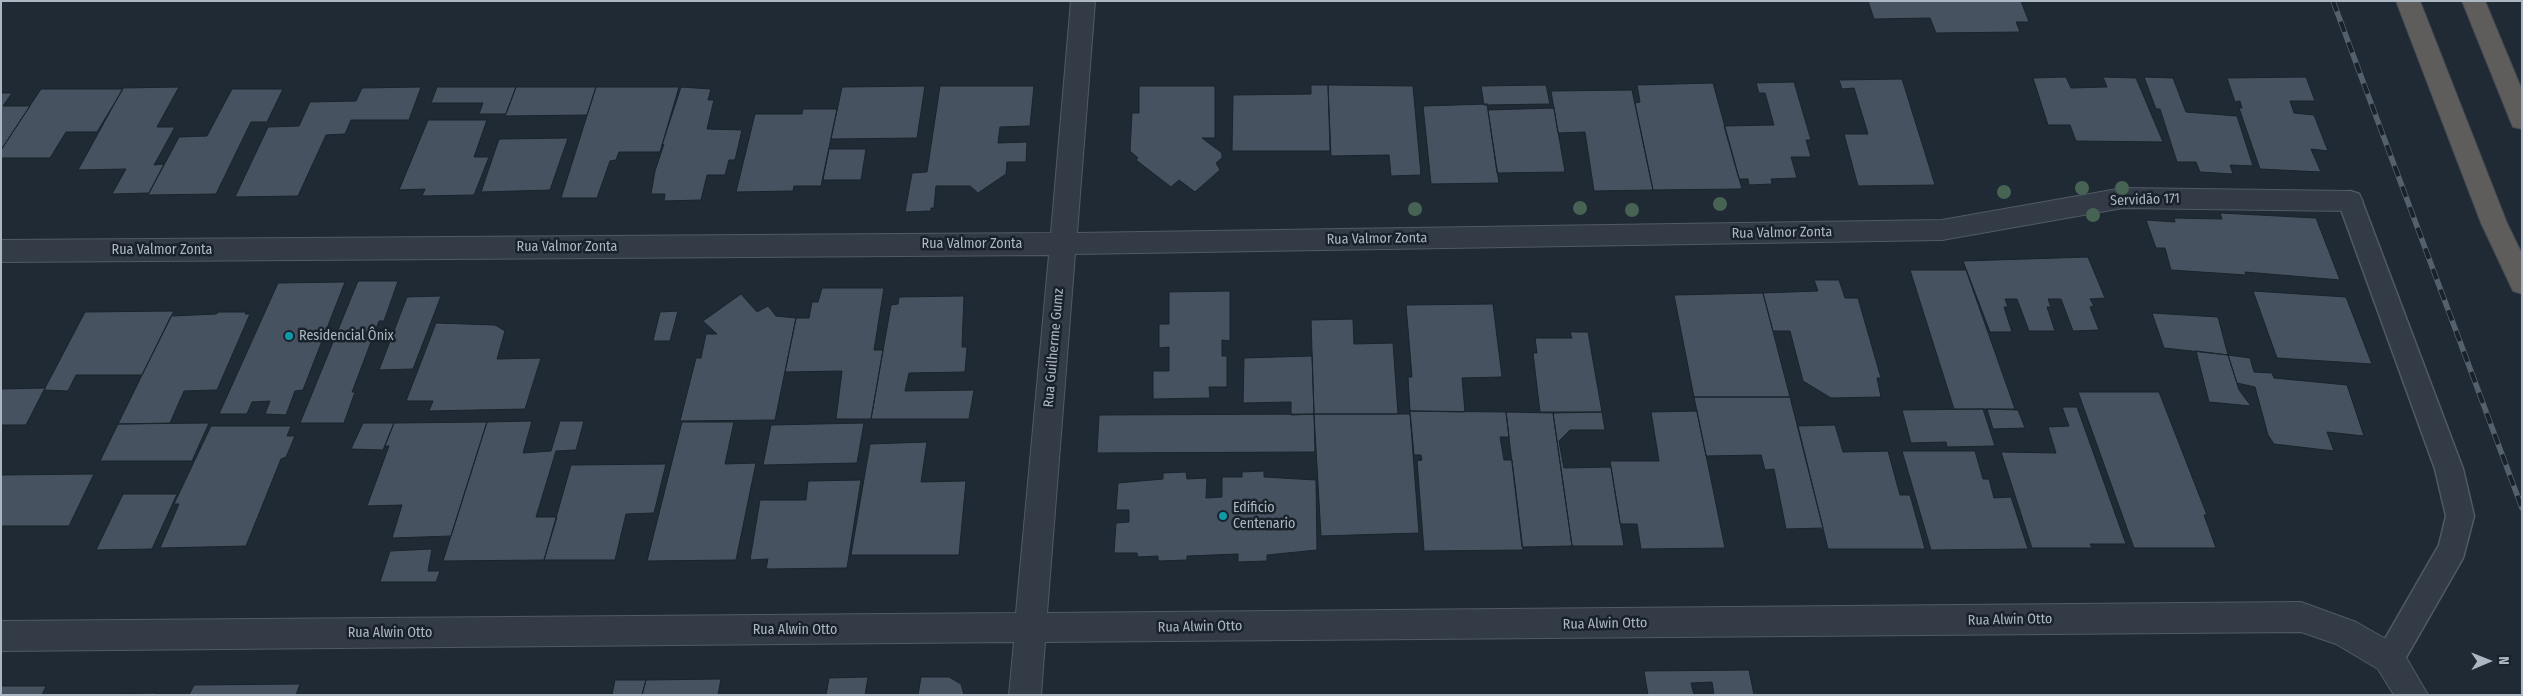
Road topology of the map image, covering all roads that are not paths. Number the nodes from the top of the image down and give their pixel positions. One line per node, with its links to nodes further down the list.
1 (1083, 1): 7 (street, Rua Guilherme Gumz)
2 (2408, 1): 9 (highway)
3 (2473, 1): 4 (highway)
4 (2522, 120)
5 (2350, 201): 6 (street, Servidão 171); 12 (lane)
6 (1942, 230): 7 (street, Rua Valmor Zonta)
7 (1062, 244): 8 (street, Rua Valmor Zonta); 10 (street, Rua Guilherme Gumz)
8 (1, 251)
9 (2522, 283)
10 (1031, 629): 11 (street, Rua Alwin Otto); 12 (street, Rua Alwin Otto); 13 (street, Rua Guilherme Gumz)
11 (1, 636)
12 (2389, 658): 14 (street)
13 (1025, 695)
14 (2412, 695)

